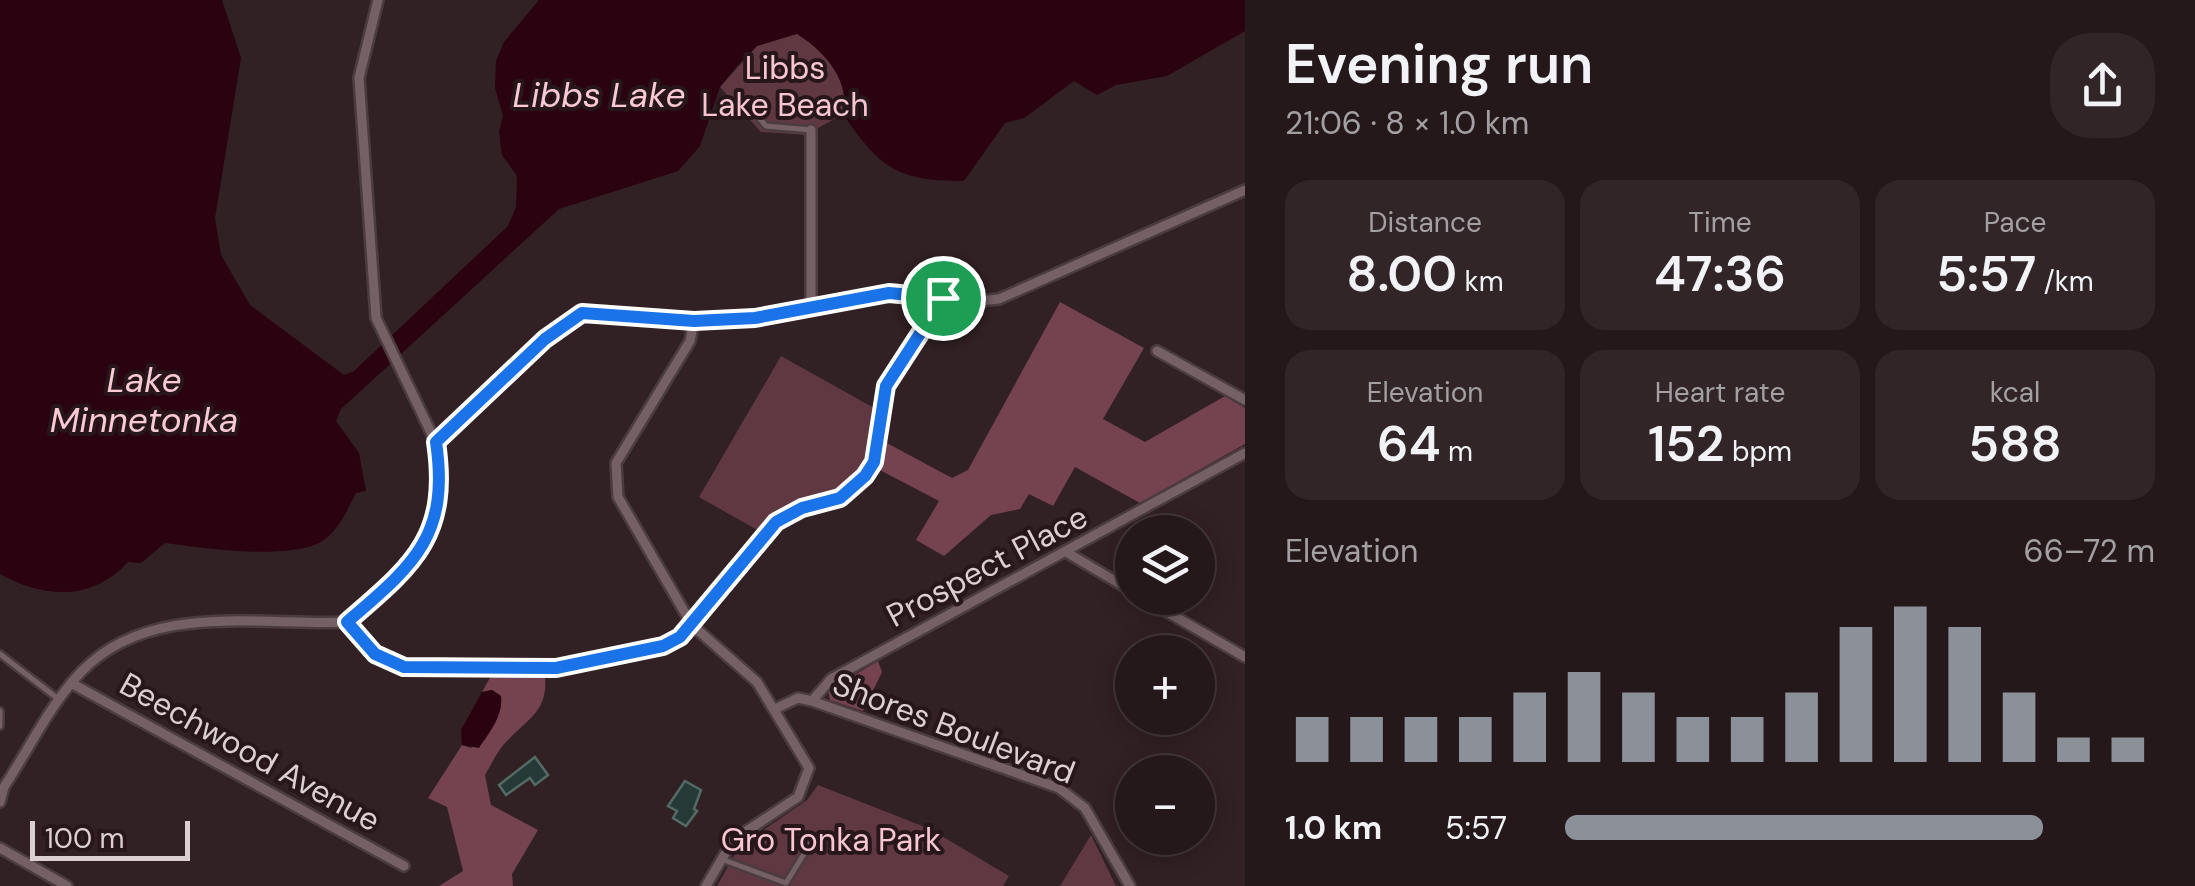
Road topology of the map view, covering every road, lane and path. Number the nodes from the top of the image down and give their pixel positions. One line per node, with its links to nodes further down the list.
1 (378, 0): 10 (street)
2 (748, 105): 3 (lane)
3 (811, 130): 6 (street)
4 (1245, 190): 5 (street)
5 (943, 298): 6 (street); 16 (street)
6 (811, 309): 7 (street)
7 (694, 321): 10 (street); 16 (street)
8 (1157, 351): 9 (street)
9 (1245, 400)
10 (436, 442): 15 (street)
11 (1245, 453): 12 (street, Prospect Place)
12 (1066, 552): 13 (street); 21 (street, Prospect Place)
13 (1115, 581)
14 (1172, 615): 18 (street)
15 (347, 622): 16 (street); 19 (street)
16 (692, 624): 22 (street)
17 (0, 654): 20 (lane)
18 (1245, 657)
19 (72, 683): 20 (street); 30 (street, Beechwood Avenue)
20 (60, 700): 25 (street)
21 (812, 701): 22 (street, Shores Boulevard); 33 (street, Shores Boulevard)
22 (775, 709): 29 (street)
23 (0, 711): 24 (lane)
24 (0, 726)
25 (2, 788): 26 (street)
26 (0, 802)
27 (814, 838): 29 (lane)
28 (0, 848): 31 (street)
29 (722, 858): 32 (street)
30 (404, 866)
31 (67, 886)
32 (706, 886)
33 (1130, 886)

